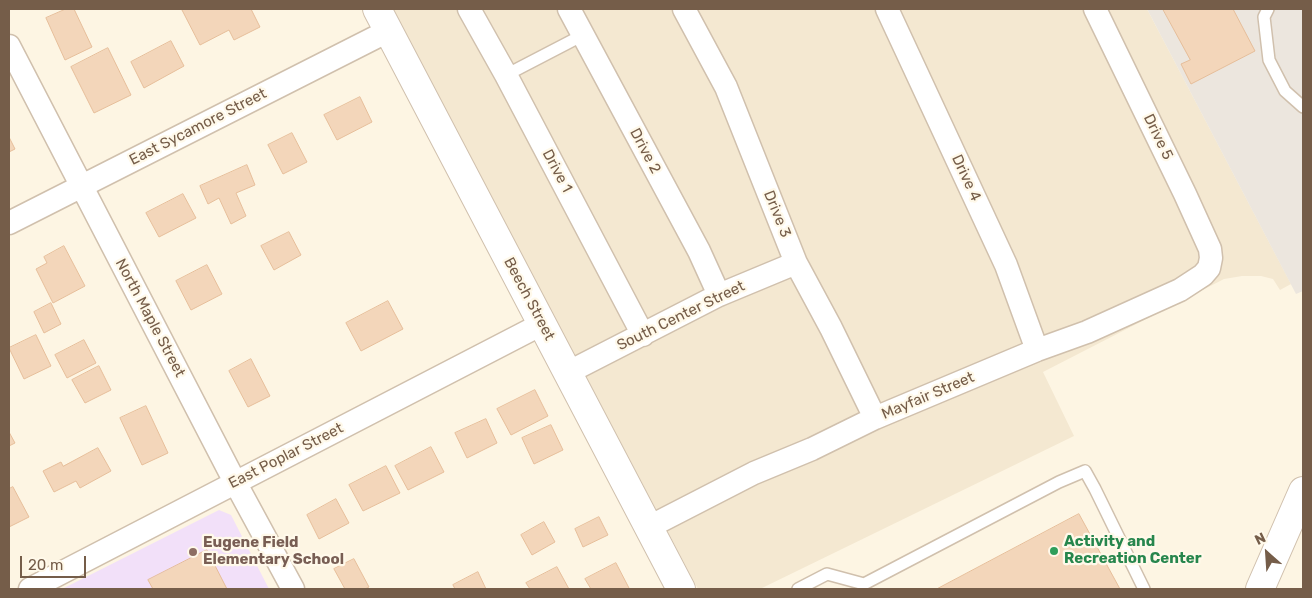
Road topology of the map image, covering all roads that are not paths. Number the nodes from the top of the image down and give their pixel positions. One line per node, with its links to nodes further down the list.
1 (469, 9): 10 (street, Drive 1)
2 (569, 9): 8 (street, Drive 2)
3 (684, 9): 14 (street, Drive 3)
4 (887, 9): 19 (street, Drive 4)
5 (1095, 9): 15 (street, Drive 5)
6 (1268, 9): 11 (lane)
7 (382, 20): 12 (street, East Sycamore Street); 17 (street, Beech Street)
8 (583, 35): 10 (lane); 16 (street, Drive 2)
9 (9, 46): 12 (street, North Maple Street)
10 (506, 75): 18 (street, Drive 1)
11 (1303, 107)
12 (81, 187): 13 (street, East Sycamore Street); 22 (street, North Maple Street)
13 (9, 223)
14 (796, 263): 16 (street, South Center Street); 21 (street, Drive 3)
15 (1209, 268): 19 (street, Mayfair Street)
16 (719, 296): 18 (street, South Center Street)
17 (542, 324): 20 (street, Beech Street); 22 (street, East Poplar Street)
18 (643, 335): 20 (street, South Center Street)
19 (1037, 350): 21 (street, Mayfair Street)
20 (567, 373): 24 (street, Beech Street)
21 (875, 418): 24 (street, Mayfair Street)
22 (235, 482): 25 (street, East Poplar Street); 26 (street, North Maple Street)
23 (1303, 492): 30 (street)
24 (648, 527): 27 (street, Beech Street)
25 (30, 589)
26 (293, 589)
27 (681, 589)
28 (798, 589): 29 (lane)
29 (1144, 589)
30 (1260, 589)

